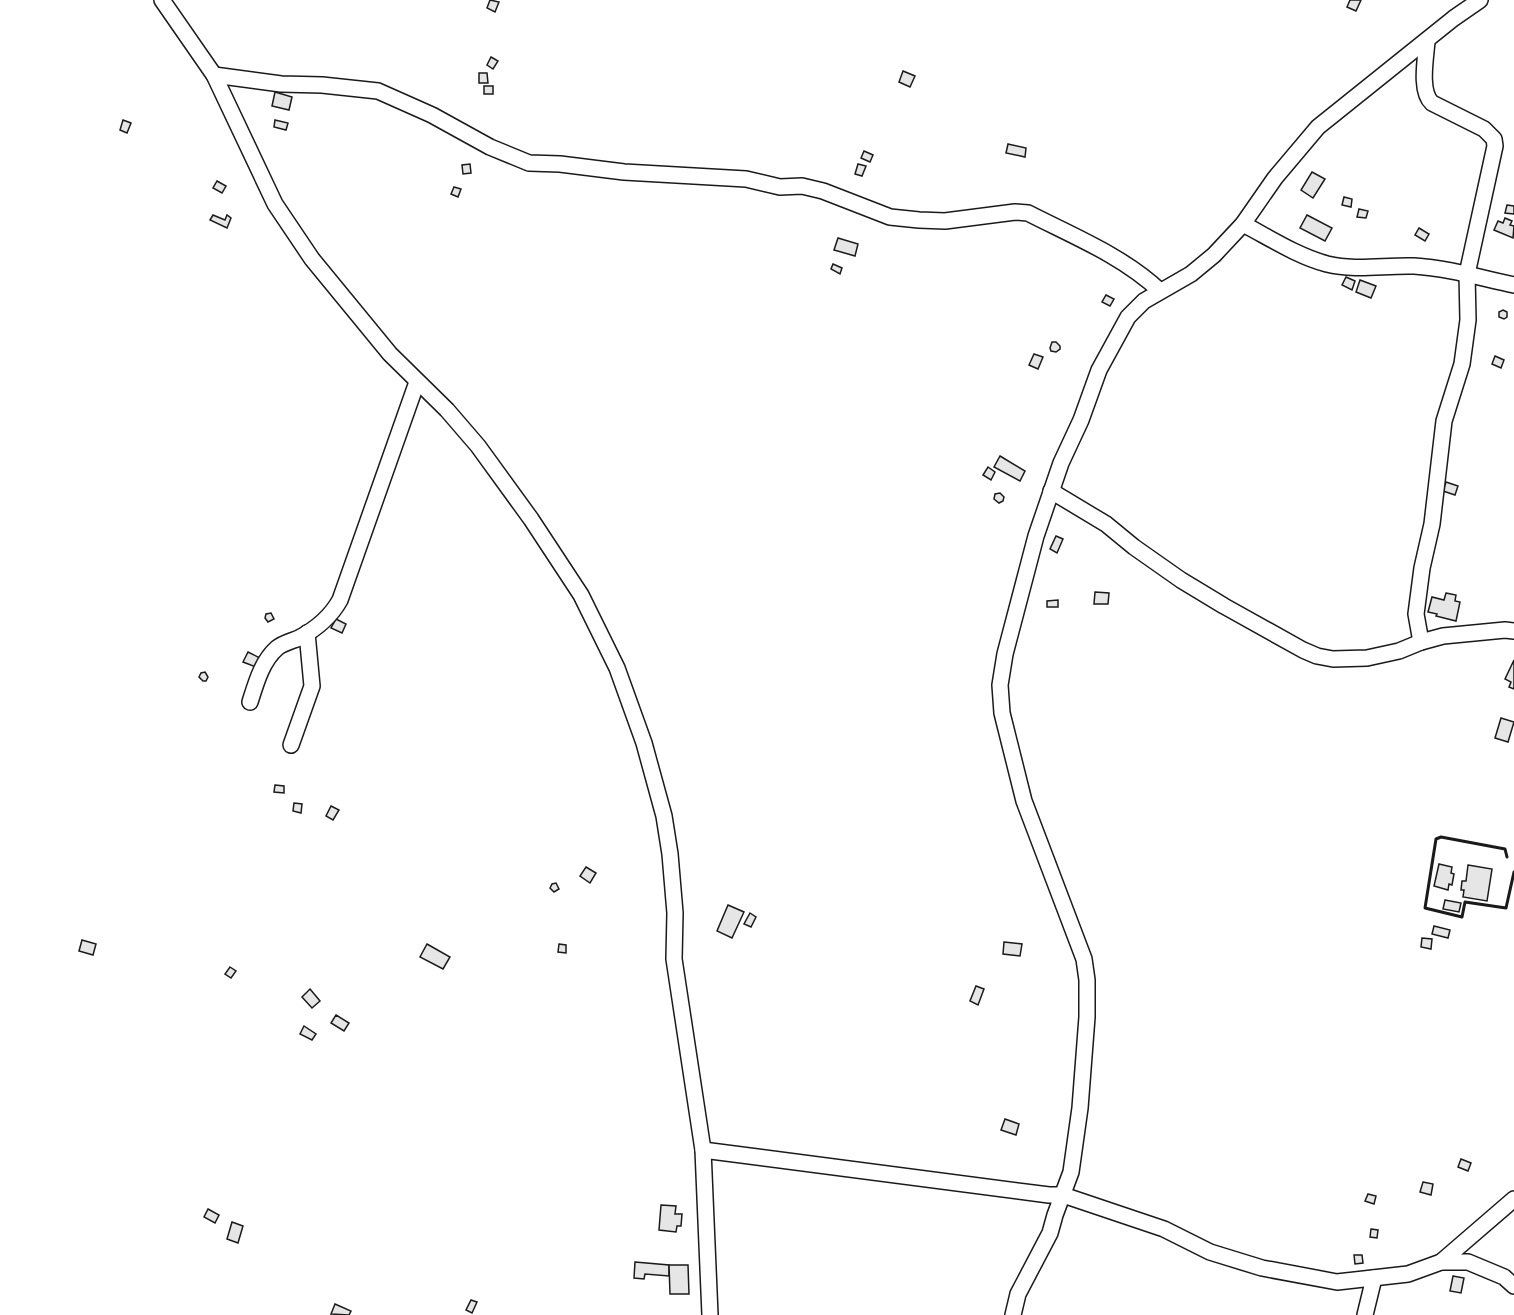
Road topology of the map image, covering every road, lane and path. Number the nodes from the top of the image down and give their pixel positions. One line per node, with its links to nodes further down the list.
1 (162, 0): 4 (street)
2 (1480, 0): 3 (street)
3 (1426, 41): 5 (street); 6 (street)
4 (214, 75): 8 (street); 9 (street)
5 (1243, 224): 6 (street); 8 (street)
6 (1467, 274): 7 (street); 13 (street)
7 (1514, 285)
8 (1160, 291): 10 (street)
9 (417, 382): 12 (street); 16 (street)
10 (1051, 491): 13 (street); 17 (street)
11 (1514, 631): 13 (street)
12 (307, 633): 14 (street); 15 (street)
13 (1421, 642)
14 (250, 702)
15 (291, 745)
16 (703, 1150): 17 (street); 22 (street)
17 (1063, 1195): 20 (street); 23 (street)
18 (1514, 1199): 19 (street)
19 (1440, 1262): 20 (street); 21 (street)
20 (1374, 1278): 24 (street)
21 (1514, 1286)
22 (710, 1315)
23 (1013, 1315)
24 (1365, 1315)

